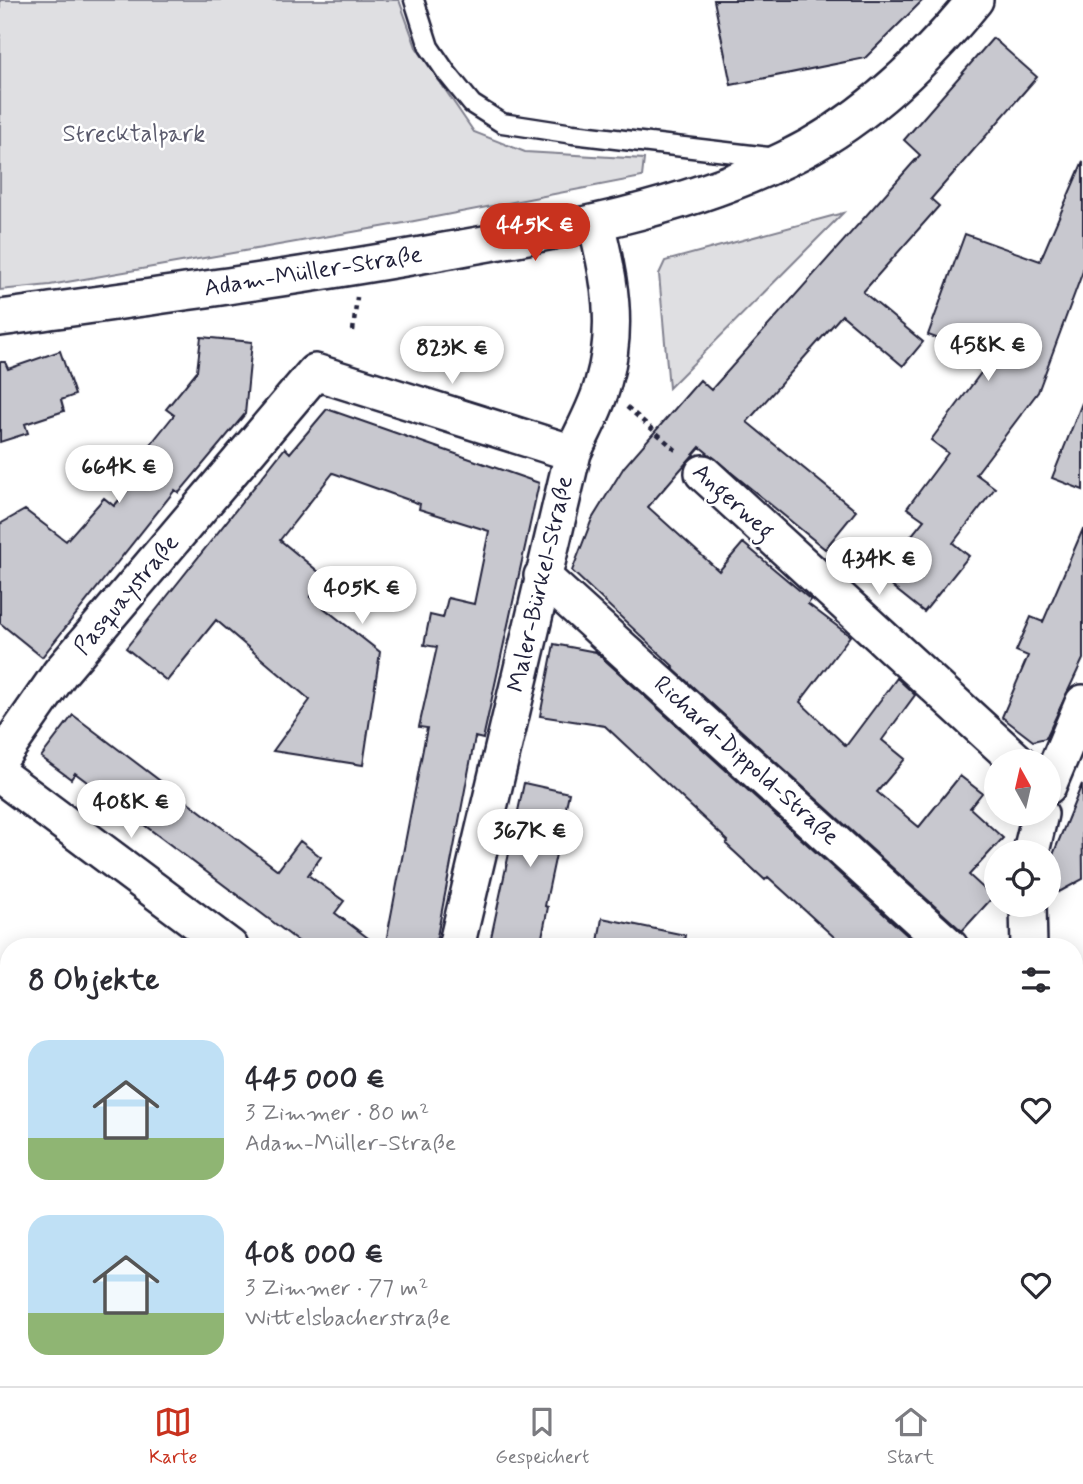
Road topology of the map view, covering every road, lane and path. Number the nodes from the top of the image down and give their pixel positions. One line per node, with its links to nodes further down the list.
1 (414, 0): 3 (lane)
2 (975, 0): 3 (street, Adam-Müller-Straße)
3 (787, 159): 4 (street, Adam-Müller-Straße)
4 (596, 224): 5 (street, Adam-Müller-Straße); 6 (street, Maler-Bürkel-Straße)
5 (0, 318)
6 (603, 385): 7 (street, Maler-Bürkel-Straße); 8 (path, Angerweg)
7 (573, 453): 9 (street, Maler-Bürkel-Straße); 13 (street, Pasquaystraße)
8 (703, 473): 11 (street, Angerweg)
9 (542, 576): 17 (street, Maler-Bürkel-Straße); 18 (street, Richard-Dippold-Straße)
10 (1083, 703): 12 (street)
11 (1004, 749)
12 (1061, 755)
13 (0, 759)
14 (0, 775): 16 (street)
15 (1028, 917): 19 (street)
16 (218, 938)
17 (458, 938)
18 (940, 938)
19 (1029, 938)

